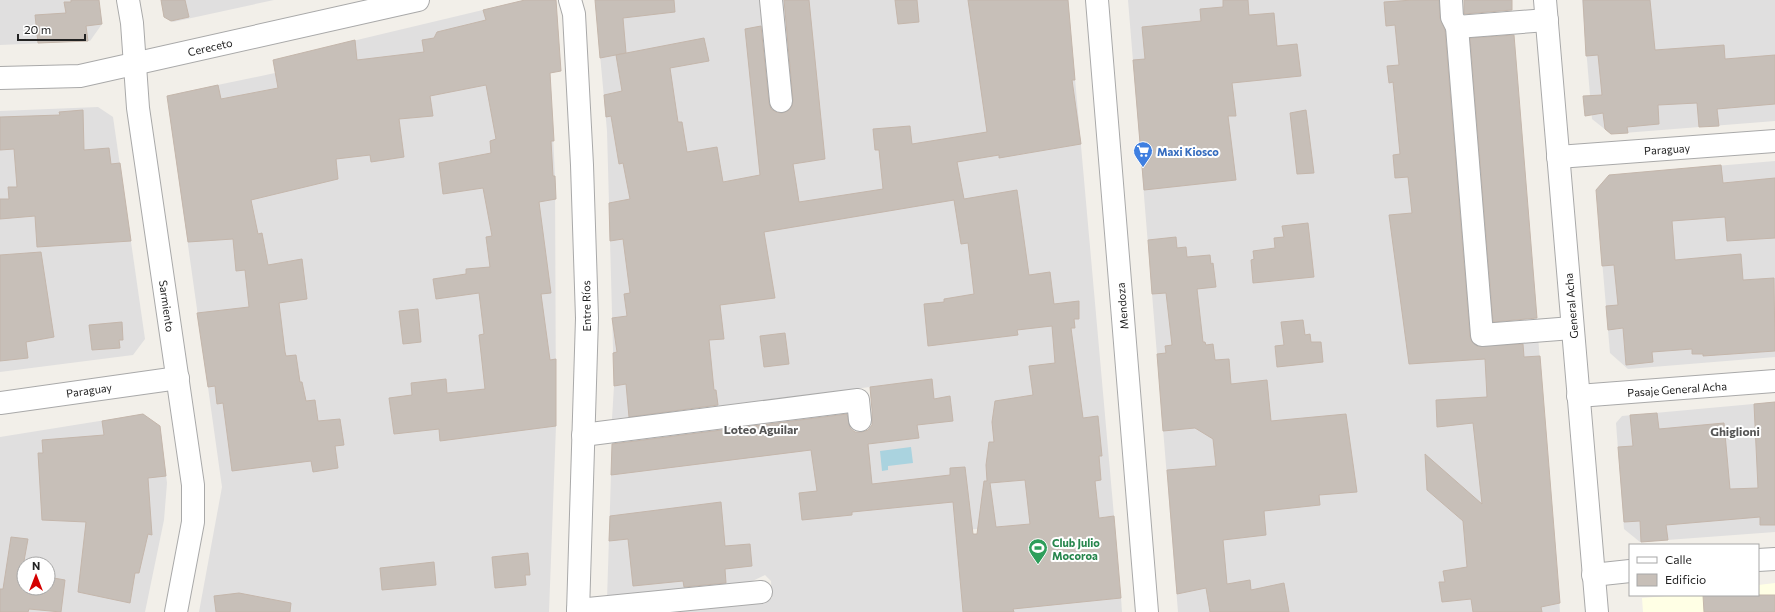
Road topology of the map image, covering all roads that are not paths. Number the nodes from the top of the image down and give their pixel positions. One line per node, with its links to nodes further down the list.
1 (128, 0): 9 (street, Sarmiento)
2 (418, 0): 9 (street, Cereceto)
3 (570, 0): 20 (street, Entre Ríos)
4 (770, 0): 11 (street)
5 (1097, 0): 28 (street, Mendoza)
6 (1451, 0): 8 (street)
7 (1546, 10): 8 (street); 13 (street, General Acha)
8 (1458, 27): 14 (street)
9 (135, 64): 10 (street, Cereceto); 15 (street, Sarmiento)
10 (0, 78)
11 (781, 101)
12 (1775, 141): 13 (street, Paraguay)
13 (1558, 157): 14 (street, General Acha)
14 (1572, 328): 17 (street, General Acha)
15 (178, 378): 18 (street, Paraguay); 27 (street, Sarmiento)
16 (1775, 381): 17 (street, Pasaje General Acha)
17 (1578, 396): 24 (street, General Acha)
18 (0, 403)
19 (860, 420): 20 (street)
20 (583, 435): 26 (street, Entre Ríos)
21 (1775, 559): 22 (street)
22 (1759, 560)
23 (1629, 571): 24 (street)
24 (1594, 575): 29 (street, General Acha)
25 (761, 592): 26 (street)
26 (578, 611)
27 (176, 612)
28 (1147, 612)
29 (1597, 612)

